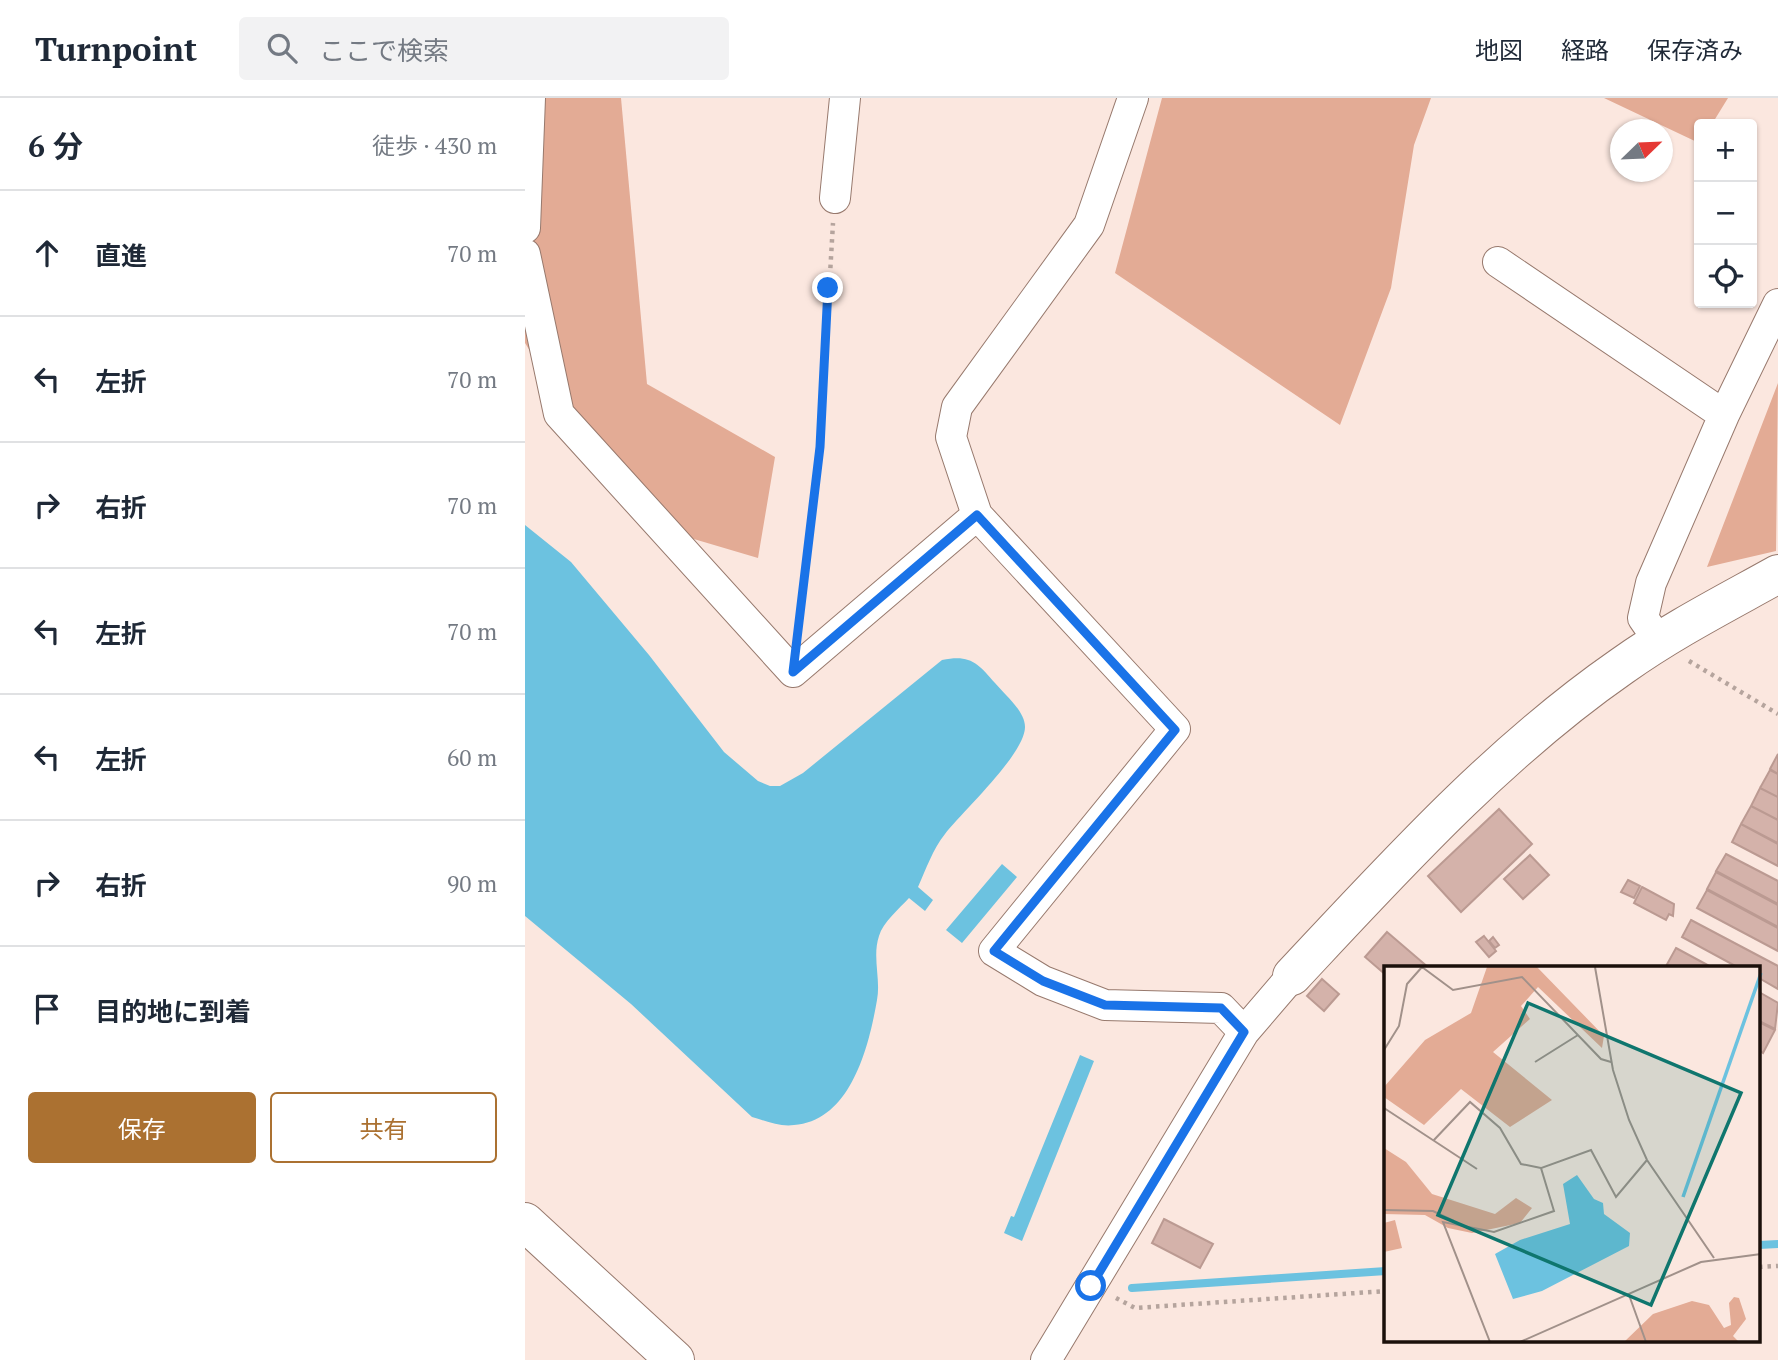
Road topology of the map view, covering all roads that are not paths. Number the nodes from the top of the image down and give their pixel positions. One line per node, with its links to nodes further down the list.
1 (530, 98): 5 (street)
2 (845, 98): 4 (street)
3 (1133, 98): 10 (street)
4 (835, 198)
5 (525, 228)
6 (525, 254): 10 (street)
7 (1498, 262): 9 (street)
8 (1778, 304): 9 (street)
9 (1724, 415): 12 (street)
10 (977, 515): 14 (street)
11 (1778, 573): 12 (street)
12 (1660, 641): 13 (street)
13 (1292, 976): 14 (street)
14 (1244, 1032): 17 (street)
15 (526, 1226): 16 (street)
16 (675, 1360)
17 (1045, 1360)

